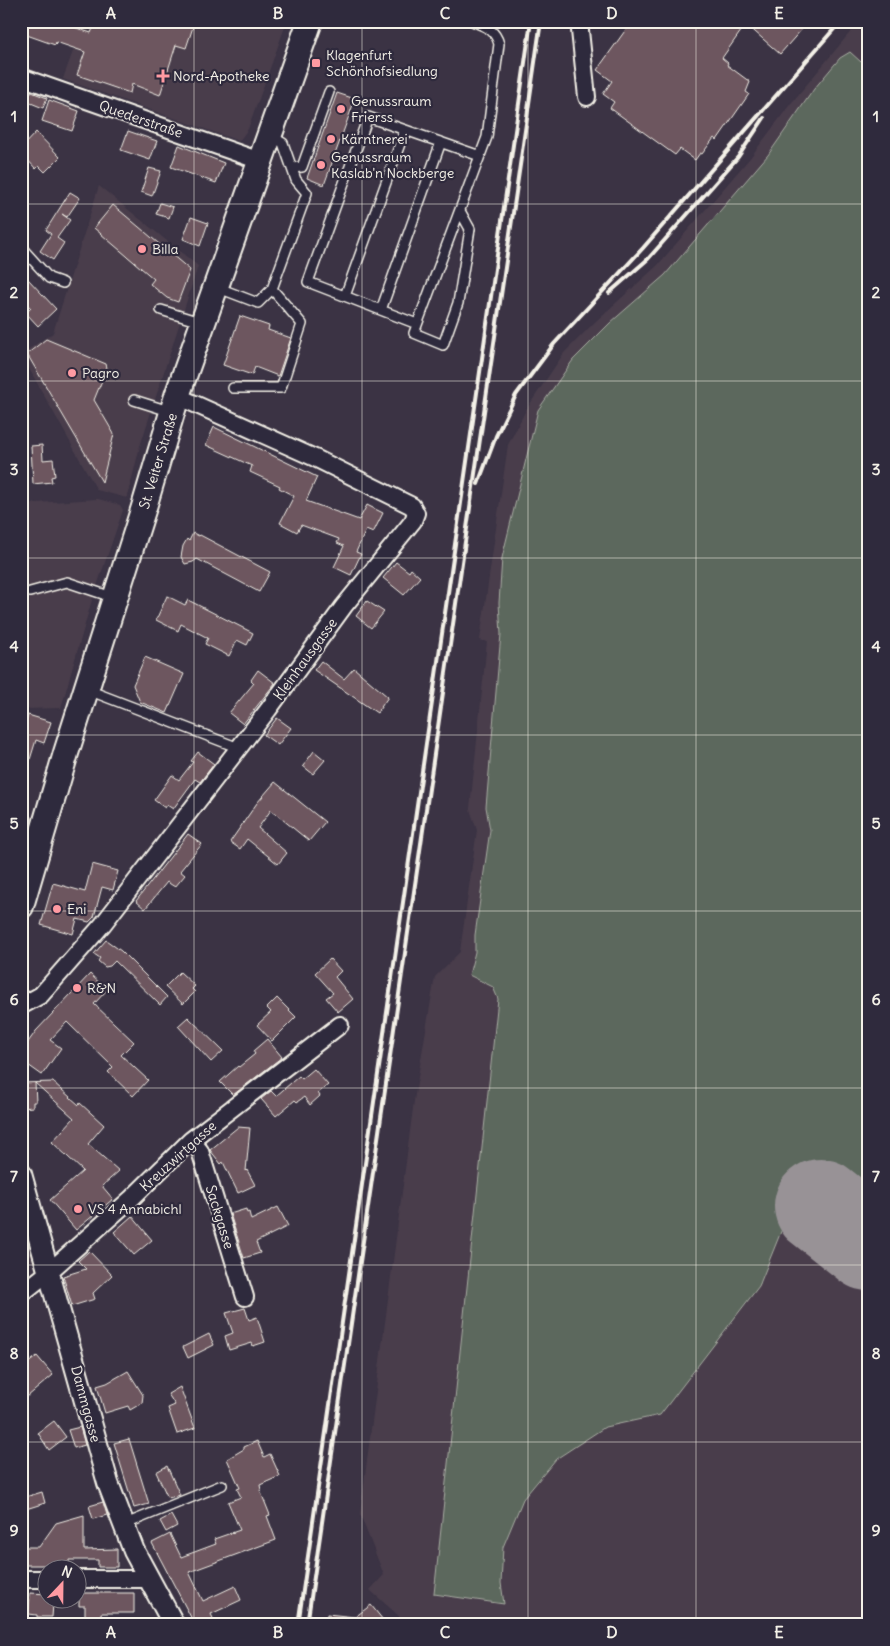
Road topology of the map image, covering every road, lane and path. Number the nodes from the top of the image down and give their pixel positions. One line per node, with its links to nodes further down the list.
1 (310, 21): 8 (main road, St. Veiter Straße)
2 (472, 21): 10 (lane)
3 (579, 21): 6 (street)
4 (21, 77): 11 (street, Quederstraße)
5 (329, 92): 12 (lane)
6 (587, 97)
7 (405, 130): 9 (lane); 18 (lane); 18 (lane)
8 (270, 134): 11 (main road, St. Veiter Straße); 12 (lane)
9 (441, 142): 10 (lane); 20 (lane)
10 (480, 156): 13 (lane)
11 (260, 161): 16 (main road, St. Veiter Straße)
12 (292, 168): 17 (lane)
13 (460, 211): 22 (lane); 22 (lane)
14 (21, 247): 15 (lane)
15 (63, 283)
16 (216, 287): 17 (lane); 21 (main road, St. Veiter Straße)
17 (272, 289): 23 (lane)
18 (345, 296): 20 (lane)
19 (161, 310): 21 (lane)
20 (381, 310): 22 (lane)
21 (203, 323): 25 (main road, St. Veiter Straße)
22 (417, 324)
23 (233, 388)
24 (134, 400): 25 (lane)
25 (175, 404): 27 (main road, St. Veiter Straße); 29 (street, Kleinhausgasse)
26 (30, 592): 27 (lane)
27 (115, 598): 28 (main road, St. Veiter Straße)
28 (86, 690): 29 (lane); 30 (main road, St. Veiter Straße)
29 (239, 748): 31 (street, Kleinhausgasse)
30 (21, 906)
31 (21, 1006)
32 (340, 1024): 33 (street, Kreuzwirtgasse)
33 (191, 1140): 35 (street, Kreuzwirtgasse); 37 (street, Sackgasse)
34 (21, 1174): 35 (street, Dammgasse)
35 (50, 1271): 36 (street, Kreuzwirtgasse); 39 (street, Dammgasse)
36 (21, 1294)
37 (245, 1297)
38 (222, 1485): 39 (lane)
39 (123, 1525): 43 (street, Dammgasse)
40 (21, 1579): 41 (street)
41 (38, 1579)
42 (88, 1579): 43 (street)
43 (148, 1579): 44 (street, Dammgasse)
44 (174, 1625)

